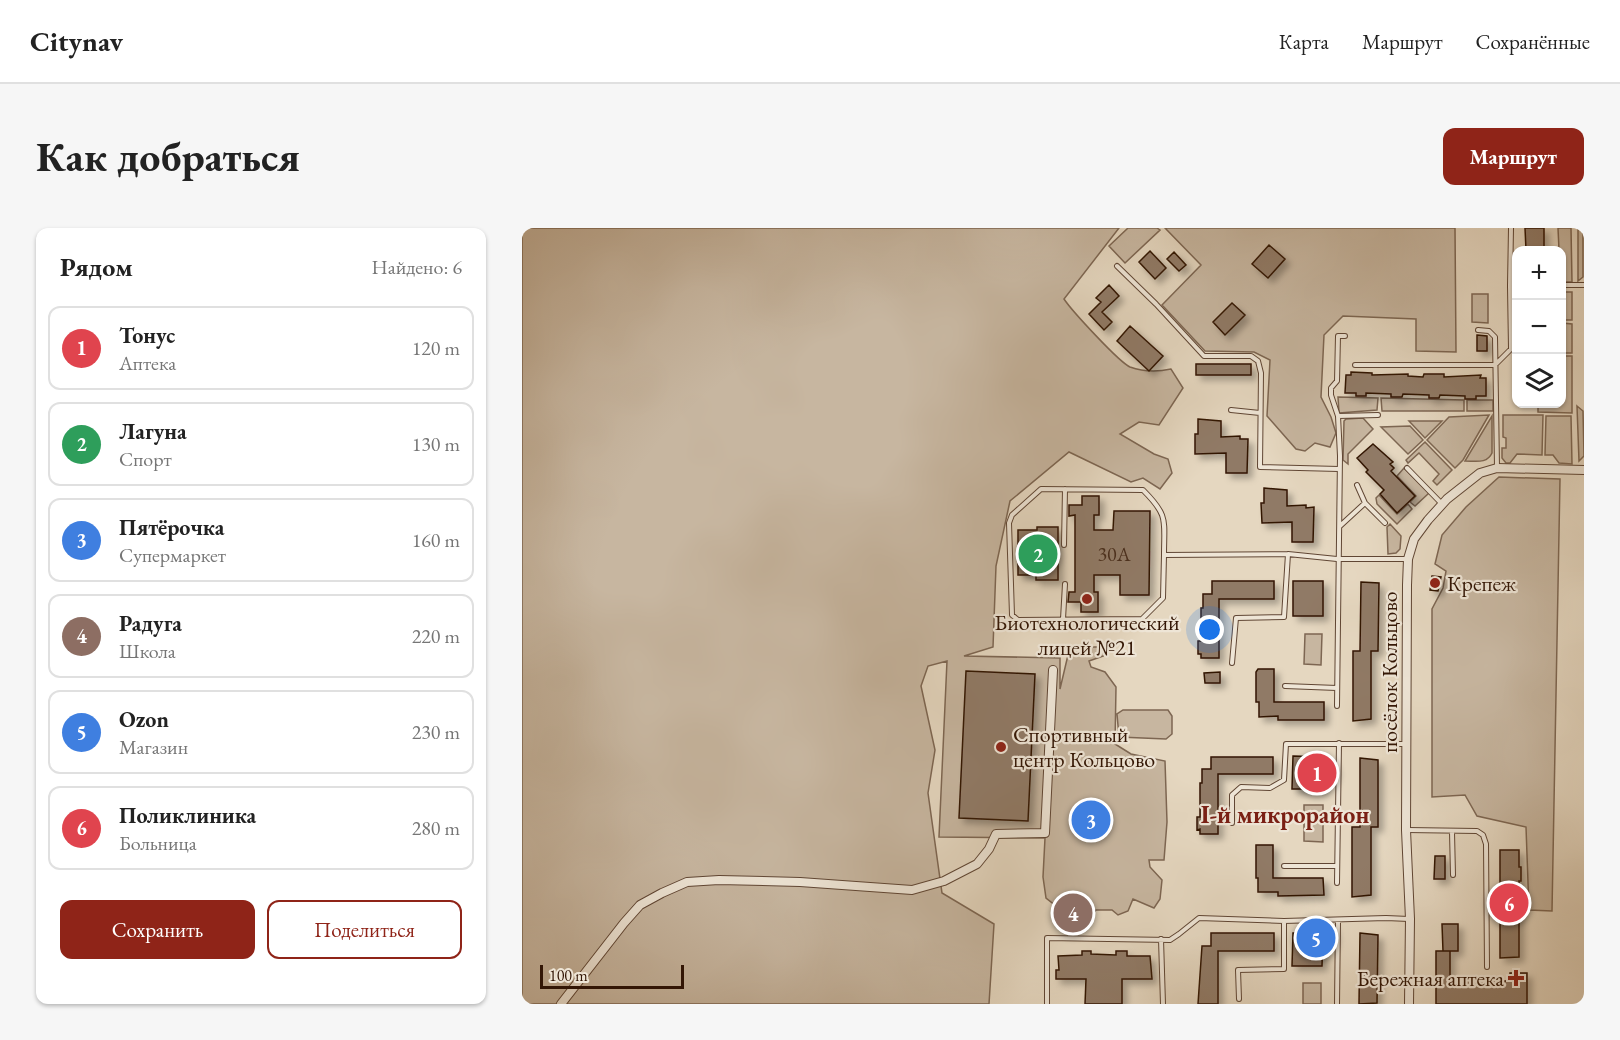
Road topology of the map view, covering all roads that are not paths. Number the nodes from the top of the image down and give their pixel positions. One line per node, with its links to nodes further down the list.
1 (1511, 228): 5 (lane)
2 (1117, 266): 13 (lane)
3 (1566, 285): 4 (lane)
4 (1584, 285)
5 (1510, 286): 9 (lane)
6 (1478, 330): 9 (lane)
7 (1345, 336): 11 (lane)
8 (1355, 364): 9 (lane)
9 (1495, 366): 17 (lane)
10 (1330, 380): 11 (lane)
11 (1331, 388): 15 (lane)
12 (1231, 410): 13 (lane)
13 (1260, 413): 18 (lane)
14 (1378, 415): 15 (lane)
15 (1338, 416): 18 (lane)
16 (1407, 468): 23 (lane)
17 (1497, 468): 19 (street, посёлок Кольцово); 23 (street, посёлок Кольцово)
18 (1339, 469): 25 (lane)
19 (1584, 470)
20 (1357, 485): 22 (lane)
21 (1065, 489): 26 (lane); 28 (lane); 32 (lane)
22 (1365, 503): 24 (lane); 25 (lane)
23 (1442, 505): 30 (street, посёлок Кольцово)
24 (1385, 523)
25 (1340, 527): 29 (lane)
26 (1064, 545)
27 (1288, 554): 28 (lane); 29 (lane); 33 (lane)
28 (1164, 555): 32 (lane)
29 (1337, 559): 30 (lane); 36 (lane)
30 (1408, 559): 39 (street, посёлок Кольцово)
31 (1065, 584): 32 (lane)
32 (1063, 619)
33 (1232, 663)
34 (1053, 670): 53 (street)
35 (1285, 686): 36 (lane)
36 (1337, 688): 37 (lane)
37 (1337, 706)
38 (1339, 743): 39 (lane); 40 (lane); 44 (lane)
39 (1406, 744): 41 (street, посёлок Кольцово)
40 (1232, 823)
41 (1406, 830): 42 (lane); 47 (street, посёлок Кольцово)
42 (1452, 832): 45 (lane); 51 (lane)
43 (1284, 866): 44 (lane)
44 (1337, 866): 46 (lane)
45 (1453, 875)
46 (1336, 883)
47 (1410, 919): 49 (lane); 57 (street, посёлок Кольцово)
48 (1284, 921): 49 (lane); 50 (lane); 52 (lane)
49 (1338, 921): 56 (lane)
50 (1161, 939): 54 (lane); 55 (lane)
51 (1487, 967)
52 (1239, 999)
53 (561, 1004)
54 (1047, 1004)
55 (1163, 1004)
56 (1337, 1004)
57 (1409, 1004)

